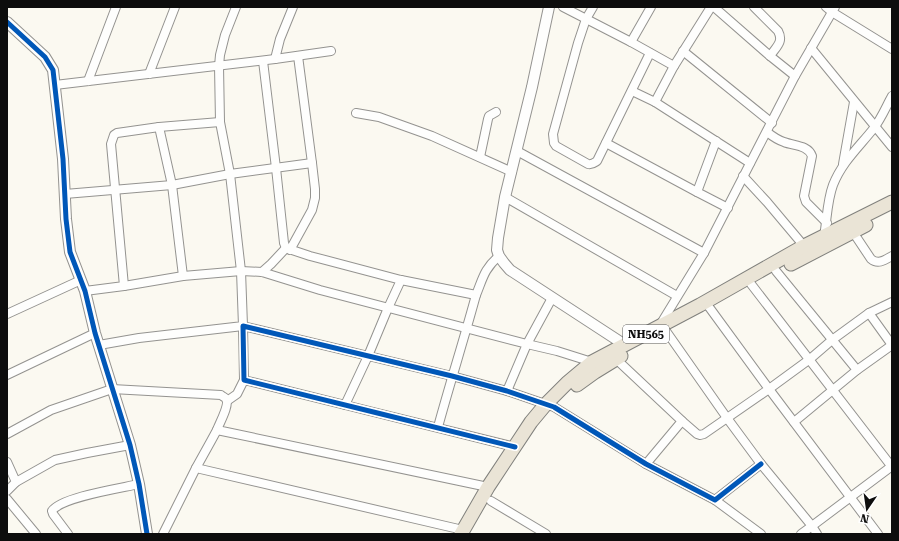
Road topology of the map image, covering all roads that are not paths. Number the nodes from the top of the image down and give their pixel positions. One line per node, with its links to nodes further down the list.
1 (116, 7): 29 (street)
2 (175, 7): 27 (street)
3 (236, 7): 25 (street)
4 (292, 7): 23 (street)
5 (549, 7): 45 (street)
6 (563, 7): 13 (street)
7 (593, 7): 13 (street)
8 (651, 7): 15 (street)
9 (711, 7): 19 (street)
10 (714, 7): 22 (street)
11 (754, 7): 22 (street)
12 (831, 9): 16 (street); 17 (street)
13 (586, 19): 15 (street); 43 (street)
14 (7, 22): 30 (street)
15 (631, 42): 20 (street)
16 (811, 48): 28 (street); 34 (street)
17 (892, 49)
18 (331, 51): 21 (street)
19 (683, 51): 26 (street); 38 (street)
20 (650, 53): 26 (street); 31 (street)
21 (298, 56): 23 (street); 47 (street)
22 (770, 56): 28 (street)
23 (275, 59): 24 (street)
24 (263, 61): 25 (street); 50 (street)
25 (219, 66): 27 (street); 37 (street)
26 (674, 66): 33 (street)
27 (149, 74): 29 (street)
28 (795, 76): 38 (street)
29 (88, 81): 30 (street)
30 (55, 85): 57 (street)
31 (632, 90): 33 (street); 43 (street)
32 (892, 96): 40 (street)
33 (654, 102): 42 (street)
34 (854, 102): 40 (street); 49 (street)
35 (496, 112): 46 (street)
36 (356, 113): 46 (street)
37 (220, 122): 39 (street); 52 (street)
38 (772, 123): 41 (street)
39 (158, 127): 54 (street); 55 (street)
40 (875, 127): 44 (street); 49 (street)
41 (767, 132): 48 (street); 62 (street)
42 (716, 141): 48 (street); 56 (street)
43 (606, 144): 56 (street)
44 (892, 146)
45 (517, 151): 51 (street); 66 (street)
46 (480, 157): 51 (street)
47 (312, 162): 50 (street); 65 (street)
48 (750, 163): 53 (street)
49 (842, 165): 62 (street)
50 (276, 168): 52 (street); 65 (street)
51 (512, 172): 58 (street)
52 (230, 174): 54 (street); 69 (street)
53 (743, 176): 60 (street); 64 (street)
54 (172, 185): 55 (street); 72 (street)
55 (115, 191): 57 (street); 76 (street)
56 (697, 192): 60 (street)
57 (65, 194): 73 (street)
58 (505, 198): 67 (street); 79 (street)
59 (892, 202): 62 (highway, NH565)
60 (728, 208): 66 (street)
61 (892, 211): 63 (highway, NH565)
62 (825, 230): 64 (highway, NH565)
63 (853, 232): 68 (street); 70 (highway, NH565)
64 (804, 246): 88 (highway, NH565)
65 (288, 249): 71 (street); 74 (street)
66 (704, 253): 79 (street)
67 (499, 256): 78 (street); 80 (street)
68 (892, 256)
69 (241, 271): 71 (street); 72 (street); 86 (street)
70 (776, 271): 75 (highway, NH565); 90 (street)
71 (262, 272): 83 (street)
72 (183, 276): 76 (street)
73 (81, 280): 77 (street); 84 (street)
74 (401, 280): 78 (street); 83 (street)
75 (752, 284): 82 (highway, NH565); 97 (street)
76 (124, 286): 77 (street)
77 (85, 291): 89 (street)
78 (476, 295): 87 (street)
79 (677, 296): 88 (street)
80 (552, 298): 91 (street); 93 (street)
81 (892, 302): 85 (street)
82 (709, 307): 88 (highway, NH565); 104 (street)
83 (388, 308): 87 (street); 95 (street)
84 (7, 314)
85 (870, 314): 90 (street); 94 (street)
86 (243, 326): 92 (street); 95 (street); 102 (street)
87 (467, 328): 91 (street); 101 (street)
88 (662, 329): 93 (highway, NH565); 96 (highway, NH565); 110 (street)
89 (95, 332): 92 (street); 100 (street)
90 (832, 340): 97 (street); 99 (street)
91 (527, 344): 98 (street); 106 (street)
92 (99, 345): 103 (street)
93 (625, 345): 98 (highway, NH565)
94 (892, 345): 99 (street)
95 (368, 356): 101 (street); 108 (street)
96 (616, 359): 109 (highway, NH565); 111 (street)
97 (810, 359): 104 (street); 105 (street)
98 (592, 362): 109 (highway, NH565)
99 (857, 370): 105 (street)
100 (7, 375)
101 (452, 376): 106 (street); 113 (street)
102 (244, 380): 107 (street); 108 (street)
103 (112, 389): 107 (street); 115 (street); 116 (street)
104 (768, 389): 110 (street); 112 (street)
105 (833, 390): 112 (street); 121 (street)
106 (507, 391): 109 (street)
107 (227, 401): 114 (street)
108 (345, 405): 113 (street)
109 (550, 406): 117 (highway, NH565); 119 (street); 130 (highway, NH565)
110 (727, 418): 111 (street); 120 (street)
111 (682, 421): 119 (street)
112 (794, 422): 127 (street)
113 (438, 427): 117 (street)
114 (216, 430): 122 (street); 125 (street)
115 (7, 434)
116 (130, 446): 123 (street); 124 (street)
117 (515, 447): 125 (highway, NH565)
118 (7, 462): 123 (street)
119 (646, 464): 129 (street)
120 (761, 464): 129 (street); 131 (street)
121 (892, 466): 127 (street)
122 (196, 468): 132 (street); 137 (street)
123 (16, 482): 126 (street)
124 (139, 484): 135 (street); 136 (street)
125 (488, 487): 132 (highway, NH565)
126 (7, 491)
127 (850, 497): 131 (street); 133 (street)
128 (7, 499): 134 (street)
129 (715, 500): 139 (street)
130 (491, 501): 132 (highway, NH565); 138 (street)
131 (812, 526): 140 (street); 141 (street)
132 (465, 533)
133 (875, 533)
134 (36, 534)
135 (68, 534)
136 (147, 534)
137 (163, 534)
138 (546, 534)
139 (761, 534)
140 (801, 534)
141 (817, 534)

